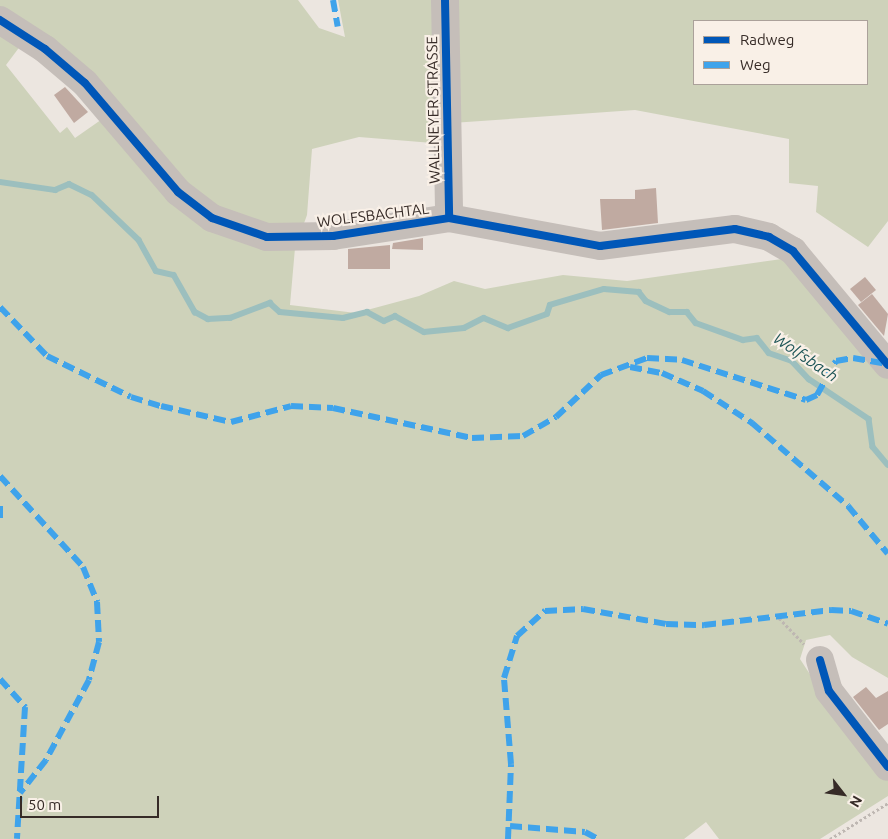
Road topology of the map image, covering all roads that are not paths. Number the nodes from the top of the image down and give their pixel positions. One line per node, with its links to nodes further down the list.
1 (445, 0): 3 (street, WALLNEYER STRASSE)
2 (0, 20): 3 (street, WOLFSBACHTAL)
3 (449, 218): 4 (street, WOLFSBACHTAL)
4 (888, 365)
5 (820, 660): 6 (street)
6 (888, 767)

